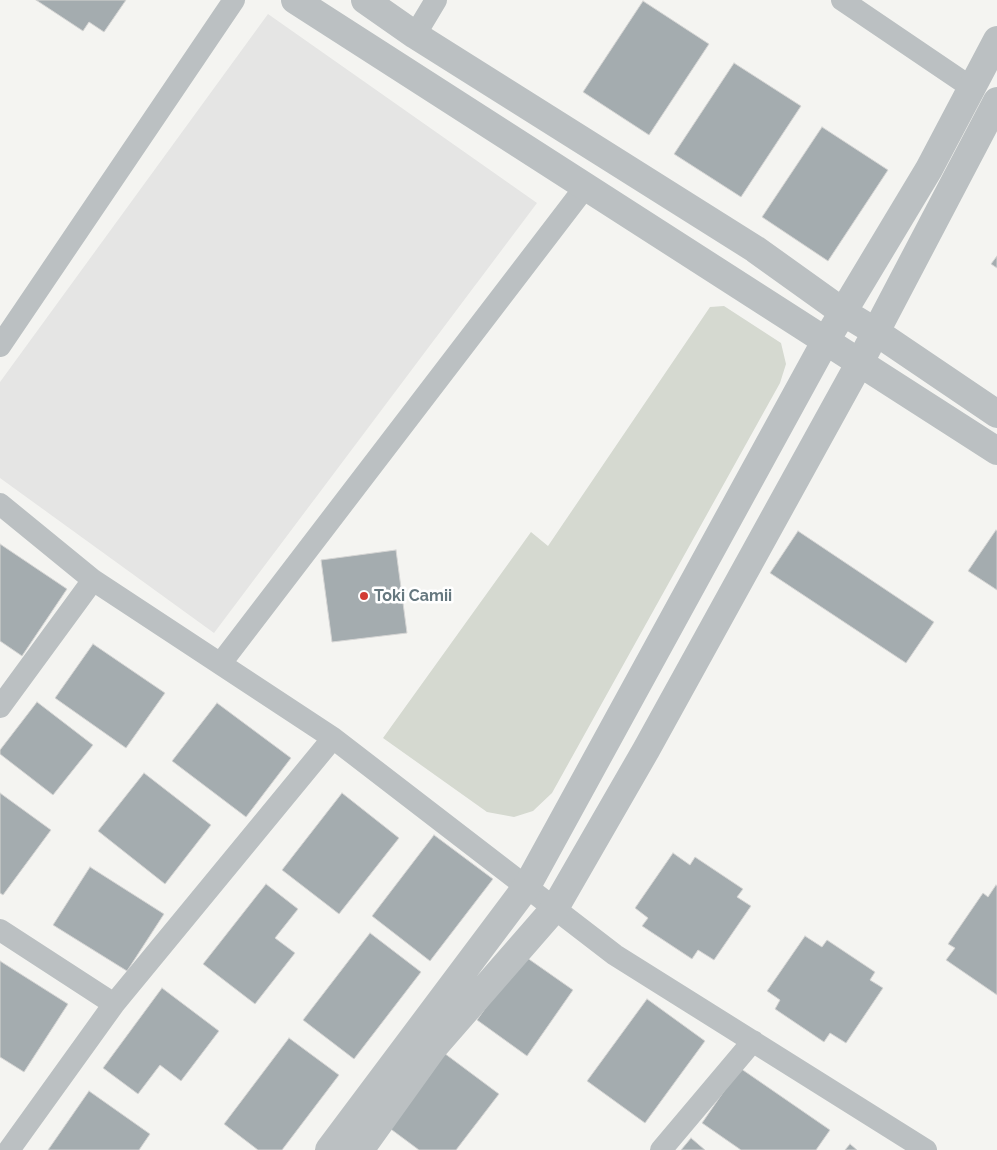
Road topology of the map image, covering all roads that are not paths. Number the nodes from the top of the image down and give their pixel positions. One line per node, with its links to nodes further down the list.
1 (234, 0): 14 (street)
2 (295, 0): 10 (street)
3 (365, 0): 6 (street)
4 (436, 0): 6 (street)
5 (842, 0): 8 (street)
6 (415, 35): 11 (street)
7 (997, 40): 8 (street)
8 (972, 88): 11 (street)
9 (997, 101): 12 (street)
10 (586, 186): 13 (street); 20 (street)
11 (843, 312): 12 (street); 13 (street)
12 (876, 332): 15 (street); 16 (street)
13 (825, 342): 15 (street); 23 (street)
14 (0, 346)
15 (859, 364): 17 (street); 24 (street)
16 (997, 414)
17 (997, 451)
18 (0, 504): 19 (street)
19 (93, 580): 20 (street); 21 (street)
20 (221, 663): 22 (street)
21 (0, 708)
22 (333, 738): 23 (street); 26 (street)
23 (527, 886): 24 (street); 29 (street)
24 (555, 908): 27 (street); 30 (street)
25 (0, 930): 26 (street)
26 (114, 1004): 28 (street)
27 (753, 1041): 31 (street); 32 (street)
28 (9, 1150)
29 (328, 1150)
30 (360, 1150)
31 (661, 1150)
32 (926, 1150)

